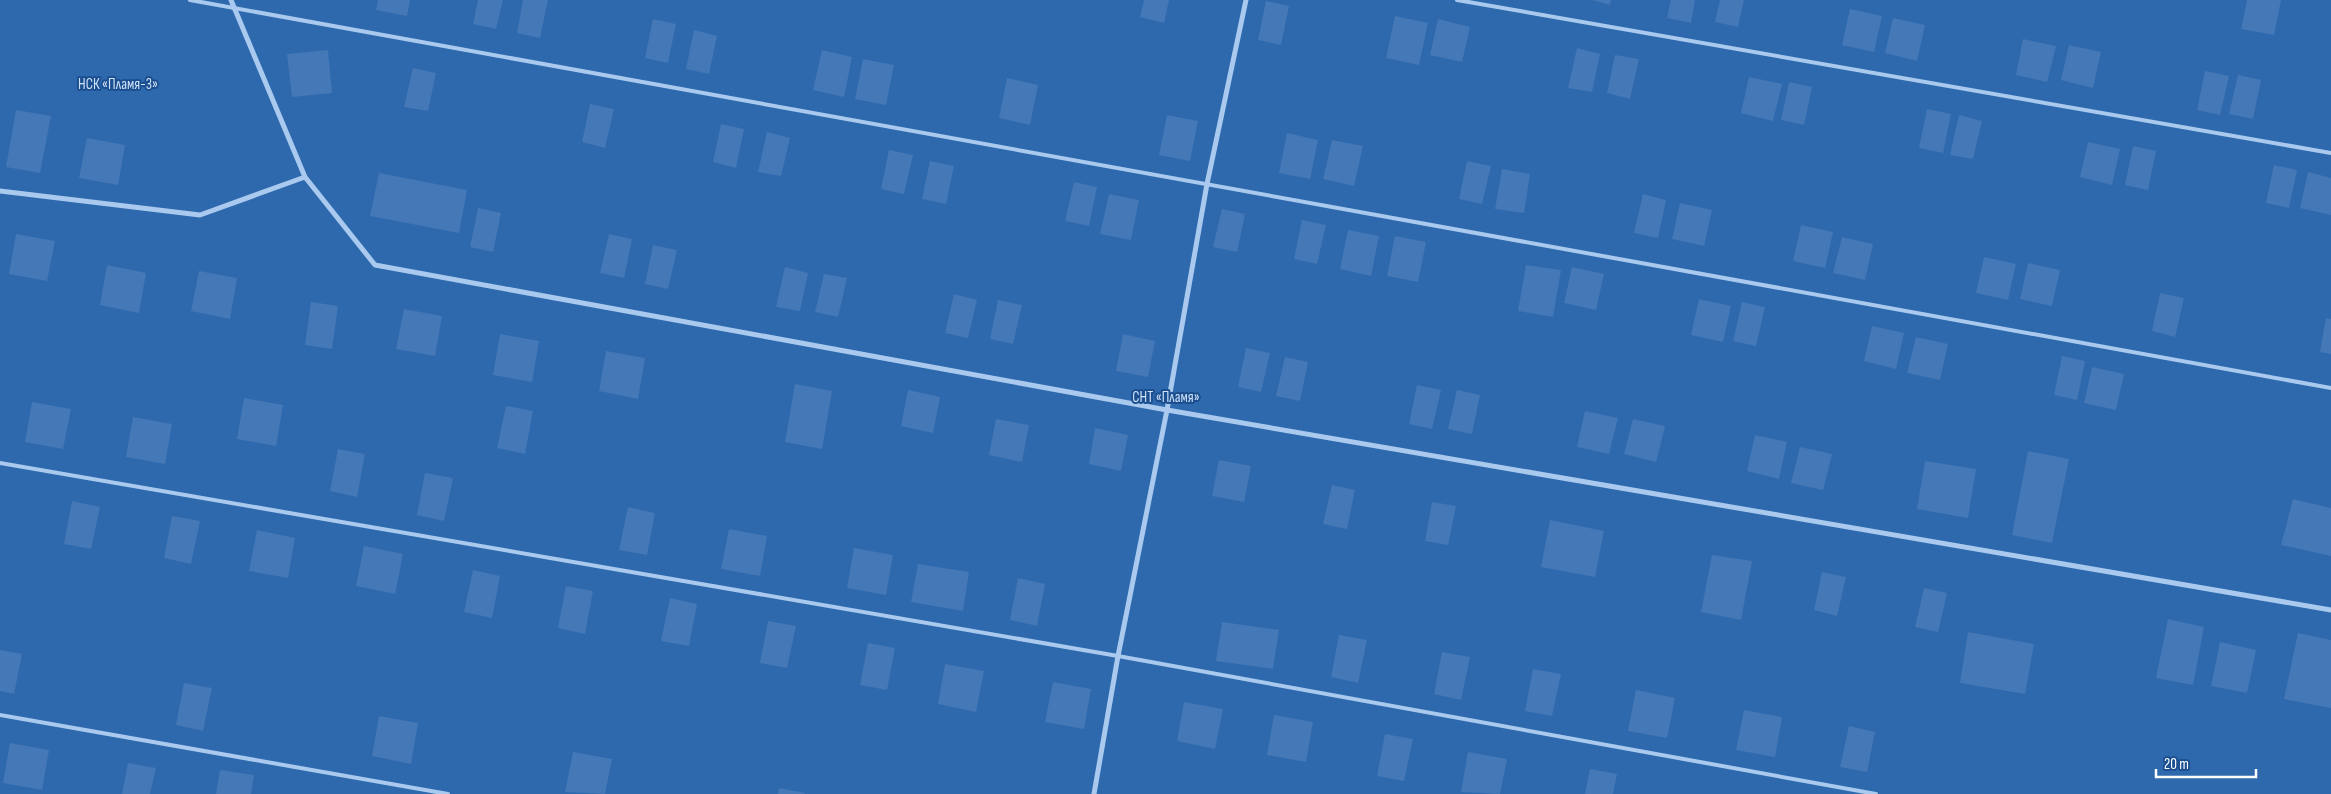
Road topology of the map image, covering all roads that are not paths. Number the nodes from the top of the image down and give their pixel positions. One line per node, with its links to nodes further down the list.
1 (190, 0): 5 (lane)
2 (231, 0): 5 (street)
3 (1246, 0): 8 (street)
4 (1458, 0): 6 (lane)
5 (233, 8): 7 (street); 8 (lane)
6 (2331, 153)
7 (304, 177): 9 (street); 11 (street)
8 (1207, 184): 10 (lane); 11 (street)
9 (0, 190)
10 (2331, 388)
11 (1167, 410): 13 (street); 14 (street)
12 (0, 463): 14 (lane)
13 (2331, 610)
14 (1118, 656): 17 (street); 18 (lane)
15 (0, 715): 16 (lane)
16 (448, 794)
17 (1094, 794)
18 (1876, 794)

